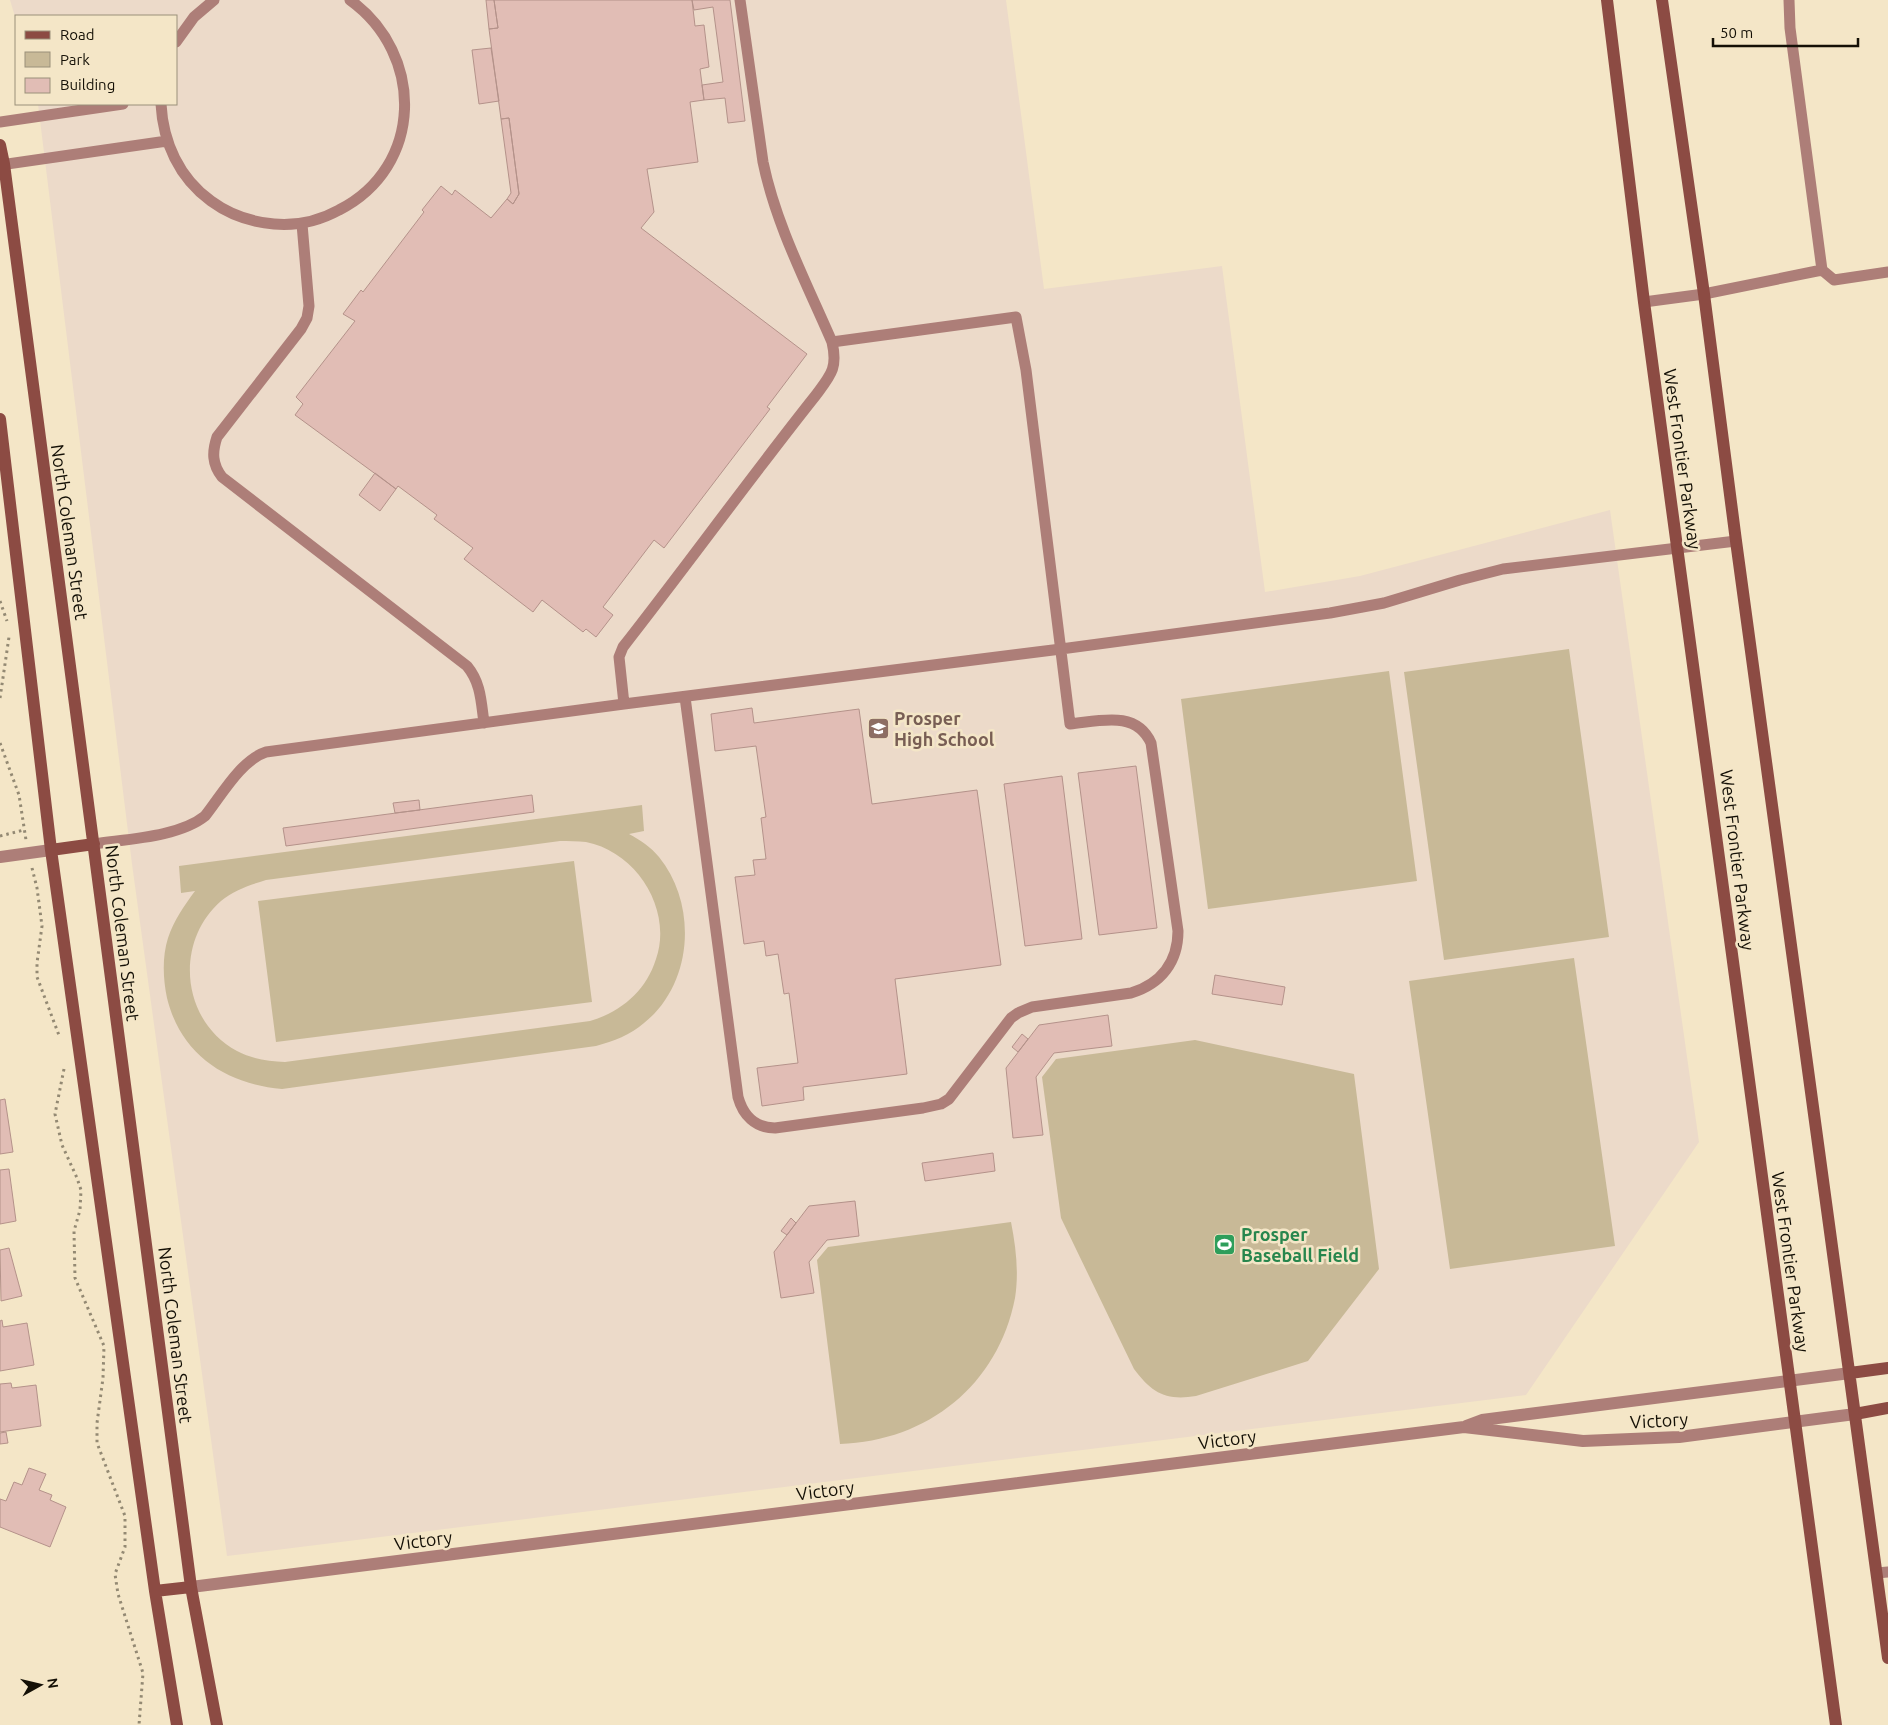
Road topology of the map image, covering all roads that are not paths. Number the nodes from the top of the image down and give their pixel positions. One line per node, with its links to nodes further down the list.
1 (214, 0): 7 (lane)
2 (350, 0): 14 (lane)
3 (740, 0): 19 (lane)
4 (1607, 0): 18 (street, West Frontier Parkway)
5 (1662, 0): 17 (street)
6 (1789, 0): 15 (lane)
7 (178, 39)
8 (116, 105): 10 (lane)
9 (161, 105): 11 (lane)
10 (0, 122)
11 (167, 141): 13 (lane); 14 (lane)
12 (0, 145): 13 (street, North Coleman Street)
13 (2, 165): 27 (street, North Coleman Street)
14 (302, 224): 26 (lane)
15 (1822, 270): 16 (lane); 17 (lane)
16 (1888, 272)
17 (1704, 294): 18 (lane); 21 (street)
18 (1644, 302): 22 (street, West Frontier Parkway)
19 (832, 342): 23 (lane); 25 (lane)
20 (0, 420): 28 (street)
21 (1736, 541): 22 (lane); 31 (street)
22 (1677, 548): 23 (lane); 32 (street, West Frontier Parkway)
23 (1061, 649): 24 (lane); 24 (lane)
24 (685, 697): 25 (lane)
25 (624, 704): 26 (lane)
26 (484, 722): 27 (lane)
27 (94, 844): 28 (street); 38 (street, North Coleman Street)
28 (51, 850): 29 (street); 39 (street)
29 (0, 857)
30 (1888, 1368): 31 (street)
31 (1850, 1373): 32 (street, Victory); 34 (street)
32 (1790, 1381): 35 (street, West Frontier Parkway); 36 (street, Victory)
33 (1888, 1408): 34 (street)
34 (1855, 1414): 35 (street, Victory); 37 (street)
35 (1796, 1423): 36 (street, Victory); 43 (street, West Frontier Parkway)
36 (1464, 1427): 38 (street, Victory)
37 (1883, 1573): 40 (street)
38 (191, 1587): 39 (street); 42 (street, North Coleman Street)
39 (155, 1591): 41 (street)
40 (1888, 1658)
41 (177, 1725)
42 (217, 1725)
43 (1836, 1725)

